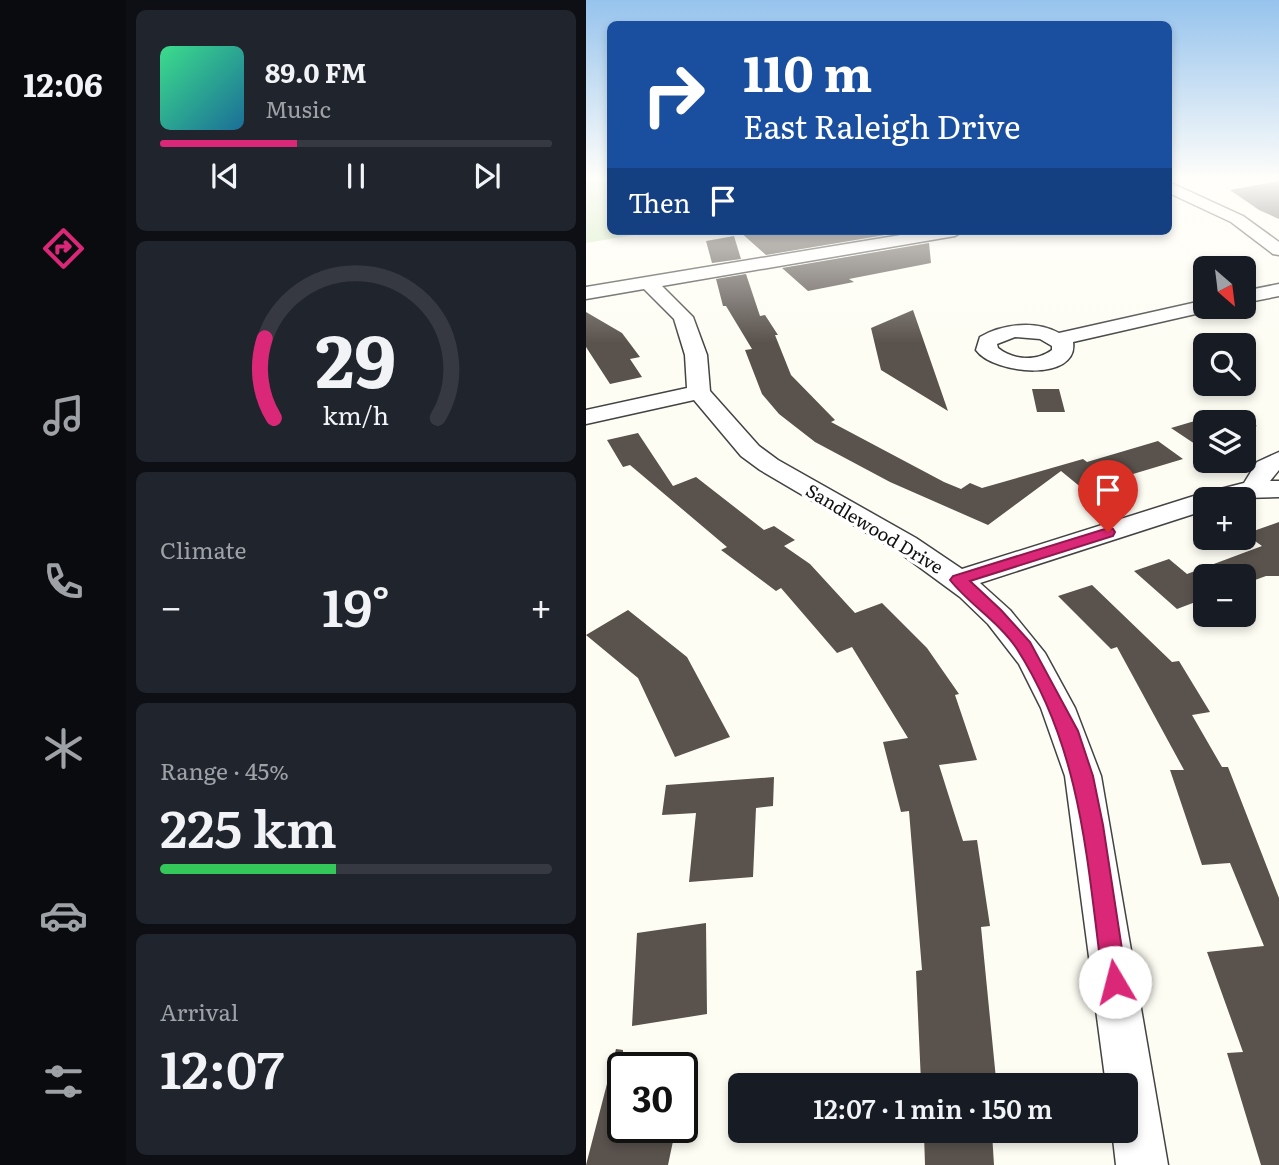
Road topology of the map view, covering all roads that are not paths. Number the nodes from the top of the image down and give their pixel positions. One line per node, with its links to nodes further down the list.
1 (1257, 233): 3 (street)
2 (931, 235): 4 (street)
3 (1279, 250)
4 (649, 283): 6 (street); 10 (street)
5 (1279, 290): 7 (street)
6 (586, 293)
7 (1256, 295)
8 (1193, 309): 9 (street)
9 (1058, 340)
10 (700, 392): 11 (street); 15 (street, Sandlewood Drive)
11 (586, 417)
12 (1279, 460): 13 (street)
13 (1267, 488)
14 (1193, 505): 15 (street)
15 (958, 580): 16 (street, Sandlewood Drive)
16 (1142, 1165)

